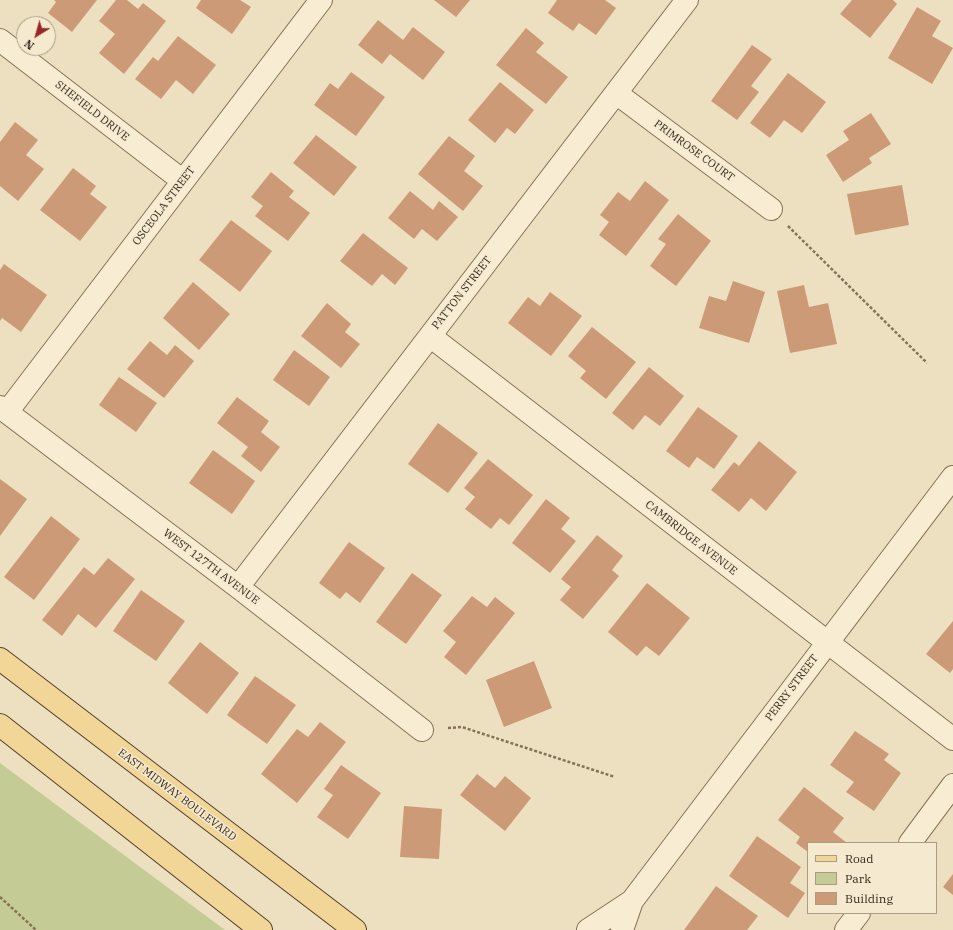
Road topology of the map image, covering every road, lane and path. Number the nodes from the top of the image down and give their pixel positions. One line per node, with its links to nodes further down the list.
1 (321, 0): 5 (street, OSCEOLA STREET)
2 (687, 0): 4 (street, PATTON STREET)
3 (0, 40): 5 (street, SHEFIELD DRIVE)
4 (616, 93): 6 (street, PRIMROSE COURT); 7 (street, PATTON STREET)
5 (183, 181): 9 (street, OSCEOLA STREET)
6 (771, 209): 8 (path)
7 (430, 336): 11 (street, PATTON STREET); 12 (street, CAMBRIDGE AVENUE)
8 (927, 363)
9 (3, 409): 11 (street, WEST 127TH AVENUE)
10 (953, 477): 12 (street, PERRY STREET)
11 (238, 587): 15 (street, WEST 127TH AVENUE)
12 (827, 642): 16 (street, CAMBRIDGE AVENUE); 21 (street, PERRY STREET)
13 (0, 659): 25 (main road, EAST MIDWAY BOULEVARD)
14 (0, 726): 24 (main road)
15 (422, 730): 17 (path)
16 (953, 739)
17 (615, 777)
18 (953, 785): 19 (street)
19 (911, 842)
20 (0, 897): 23 (path)
21 (632, 901): 26 (street, PERRY STREET); 27 (street, PERRY STREET)
22 (857, 914): 28 (street)
23 (36, 930)
24 (261, 930)
25 (355, 930)
26 (588, 930)
27 (622, 930)
28 (846, 930)

